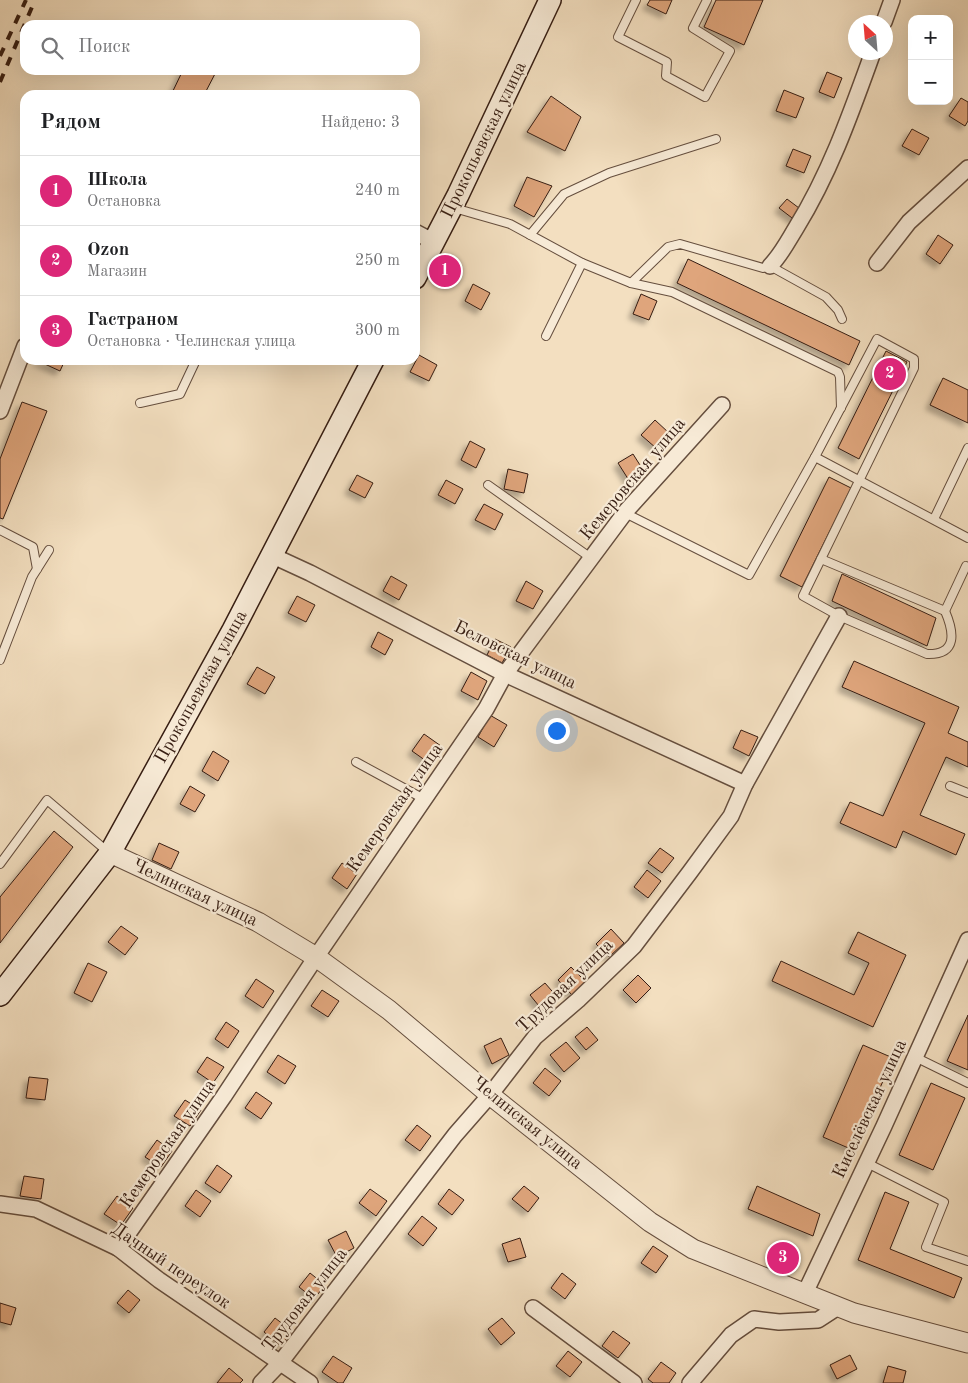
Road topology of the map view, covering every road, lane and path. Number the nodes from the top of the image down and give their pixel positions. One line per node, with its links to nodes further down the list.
1 (550, 0): 9 (main road, Прокопьевская улица)
2 (636, 0): 3 (lane)
3 (707, 0)
4 (892, 0): 5 (street)
5 (887, 15)
6 (870, 60): 15 (street)
7 (716, 139): 11 (lane)
8 (968, 168): 14 (street)
9 (452, 207): 11 (lane); 12 (main road, Прокопьевская улица)
10 (420, 235): 12 (street)
11 (530, 235): 13 (lane)
12 (434, 242): 16 (main road, Прокопьевская улица)
13 (582, 263): 17 (lane); 19 (lane)
14 (877, 263)
15 (770, 266): 17 (lane); 18 (lane)
16 (420, 269)
17 (632, 283): 25 (lane)
18 (842, 319)
19 (546, 336)
20 (20, 359): 26 (street)
21 (194, 365): 23 (lane)
22 (370, 365): 36 (main road, Прокопьевская улица)
23 (140, 403)
24 (722, 405): 31 (street, Кемеровская улица)
25 (841, 410): 28 (lane); 29 (lane)
26 (0, 411)
27 (968, 448): 32 (lane)
28 (815, 457): 29 (lane); 31 (lane)
29 (859, 480): 32 (lane); 38 (lane)
30 (488, 485): 37 (lane)
31 (625, 513): 37 (street, Кемеровская улица)
32 (934, 520): 34 (lane)
33 (0, 530): 40 (lane)
34 (968, 538)
35 (49, 550): 40 (lane)
36 (271, 555): 44 (street, Беловская улица); 50 (main road, Прокопьевская улица)
37 (591, 558): 44 (street, Кемеровская улица)
38 (821, 559): 41 (lane); 42 (lane)
39 (966, 566): 41 (lane)
40 (37, 569): 43 (lane)
41 (945, 611): 42 (lane)
42 (839, 616): 46 (street, Трудовая улица)
43 (0, 660)
44 (505, 674): 46 (street, Беловская улица); 49 (street, Кемеровская улица)
45 (356, 762): 49 (lane)
46 (744, 784): 57 (street, Трудовая улица)
47 (950, 786): 48 (lane)
48 (968, 793)
49 (424, 799): 53 (street, Кемеровская улица)
50 (110, 853): 51 (lane); 53 (street, Челинская улица); 54 (main road, Прокопьевская улица)
51 (0, 864)
52 (968, 940): 55 (street, Киселёвская улица)
53 (316, 957): 57 (street, Челинская улица); 60 (street, Кемеровская улица)
54 (0, 995)
55 (915, 1057): 56 (lane); 58 (street, Киселёвская улица)
56 (968, 1083)
57 (490, 1095): 62 (street, Челинская улица); 66 (street, Трудовая улица)
58 (867, 1162): 61 (lane); 62 (street, Киселёвская улица)
59 (0, 1204): 60 (street, Дачный переулок)
60 (118, 1248): 66 (street, Дачный переулок)
61 (968, 1261)
62 (805, 1293): 63 (street, Челинская улица)
63 (838, 1307): 65 (street, Челинская улица); 70 (street)
64 (533, 1308): 69 (street)
65 (968, 1343)
66 (280, 1364): 67 (street, Трудовая улица); 68 (street, Дачный переулок)
67 (262, 1383)
68 (310, 1383)
69 (634, 1383)
70 (690, 1383)

